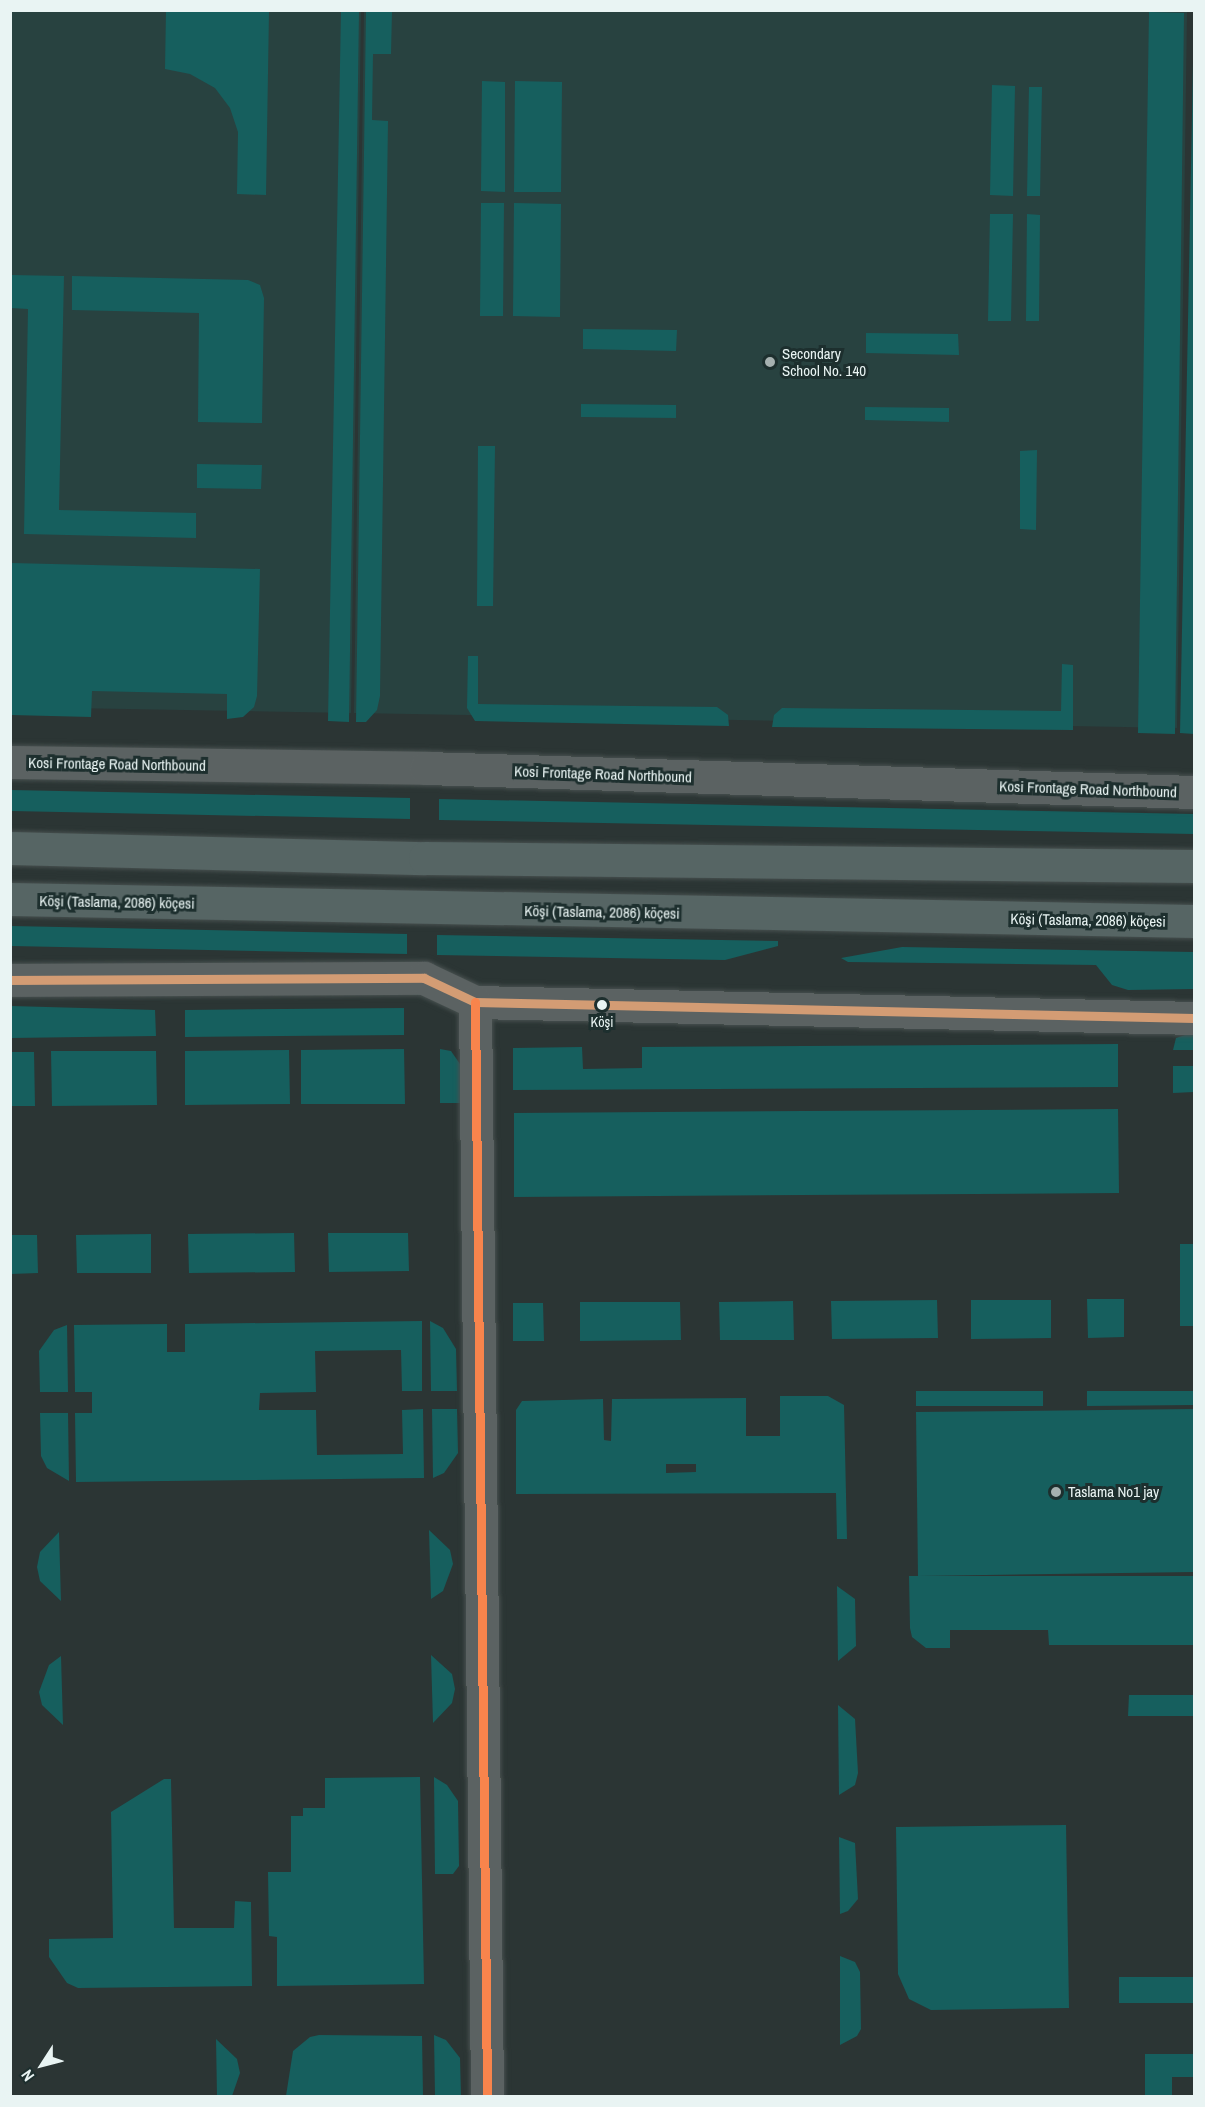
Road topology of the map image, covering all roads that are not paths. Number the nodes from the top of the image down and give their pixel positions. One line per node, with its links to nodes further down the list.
1 (10, 762): 2 (street, Kosi Frontage Road Northbound)
2 (1194, 792)
3 (10, 848): 4 (main road)
4 (1194, 866)
5 (10, 899): 6 (main road, Köşi (Taslama, 2086) köçesi)
6 (1194, 921)
7 (10, 981): 8 (street)
8 (475, 1002): 9 (street); 10 (street)
9 (1194, 1018)
10 (487, 2097)

